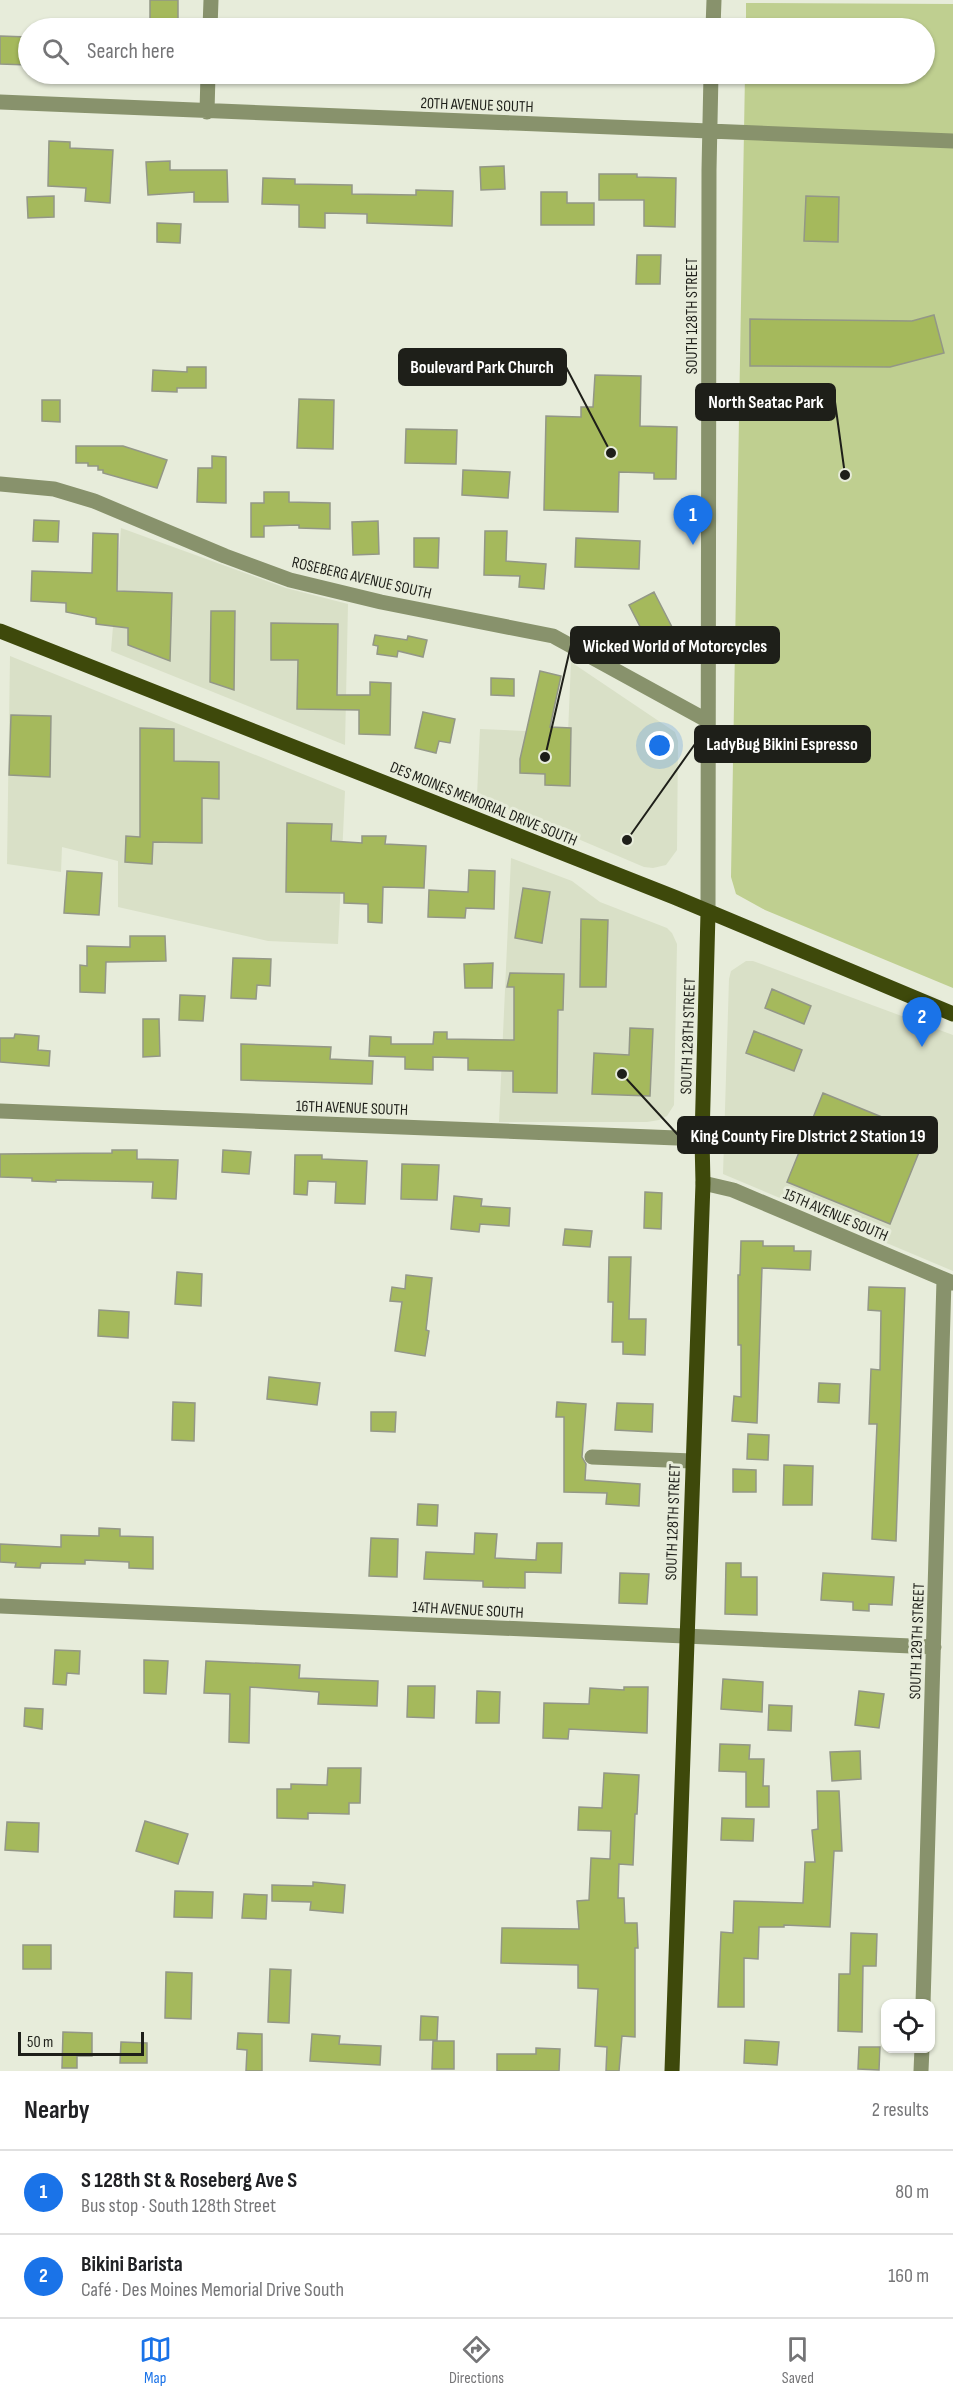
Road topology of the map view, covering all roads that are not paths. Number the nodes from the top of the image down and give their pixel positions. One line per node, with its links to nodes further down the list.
1 (211, 0): 3 (street)
2 (714, 0): 4 (street)
3 (210, 18)
4 (713, 18)
5 (208, 84): 8 (street)
6 (711, 84): 9 (street, SOUTH 128TH STREET)
7 (0, 102): 8 (street, 20TH AVENUE SOUTH)
8 (207, 112): 9 (street, 20TH AVENUE SOUTH)
9 (710, 130): 10 (street, 20TH AVENUE SOUTH); 13 (street, SOUTH 128TH STREET)
10 (953, 141)
11 (0, 484): 13 (street, ROSEBERG AVENUE SOUTH)
12 (0, 631): 14 (main road, DES MOINES MEMORIAL DRIVE SOUTH)
13 (708, 721): 14 (street, SOUTH 128TH STREET)
14 (708, 913): 15 (main road, DES MOINES MEMORIAL DRIVE SOUTH); 17 (main road, SOUTH 128TH STREET)
15 (953, 1014)
16 (0, 1111): 17 (street, 16TH AVENUE SOUTH)
17 (702, 1139): 18 (main road, SOUTH 128TH STREET)
18 (703, 1183): 19 (street, 15TH AVENUE SOUTH); 21 (main road, SOUTH 128TH STREET)
19 (949, 1281): 24 (street, SOUTH 129TH STREET)
20 (592, 1457): 21 (street)
21 (692, 1461): 23 (main road, SOUTH 128TH STREET)
22 (0, 1606): 23 (street, 14TH AVENUE SOUTH)
23 (687, 1638): 24 (street, 14TH AVENUE SOUTH); 27 (main road, SOUTH 128TH STREET)
24 (934, 1647): 25 (street, SOUTH 129TH STREET)
25 (923, 1999)
26 (922, 2053): 28 (street)
27 (672, 2071)
28 (921, 2071)

